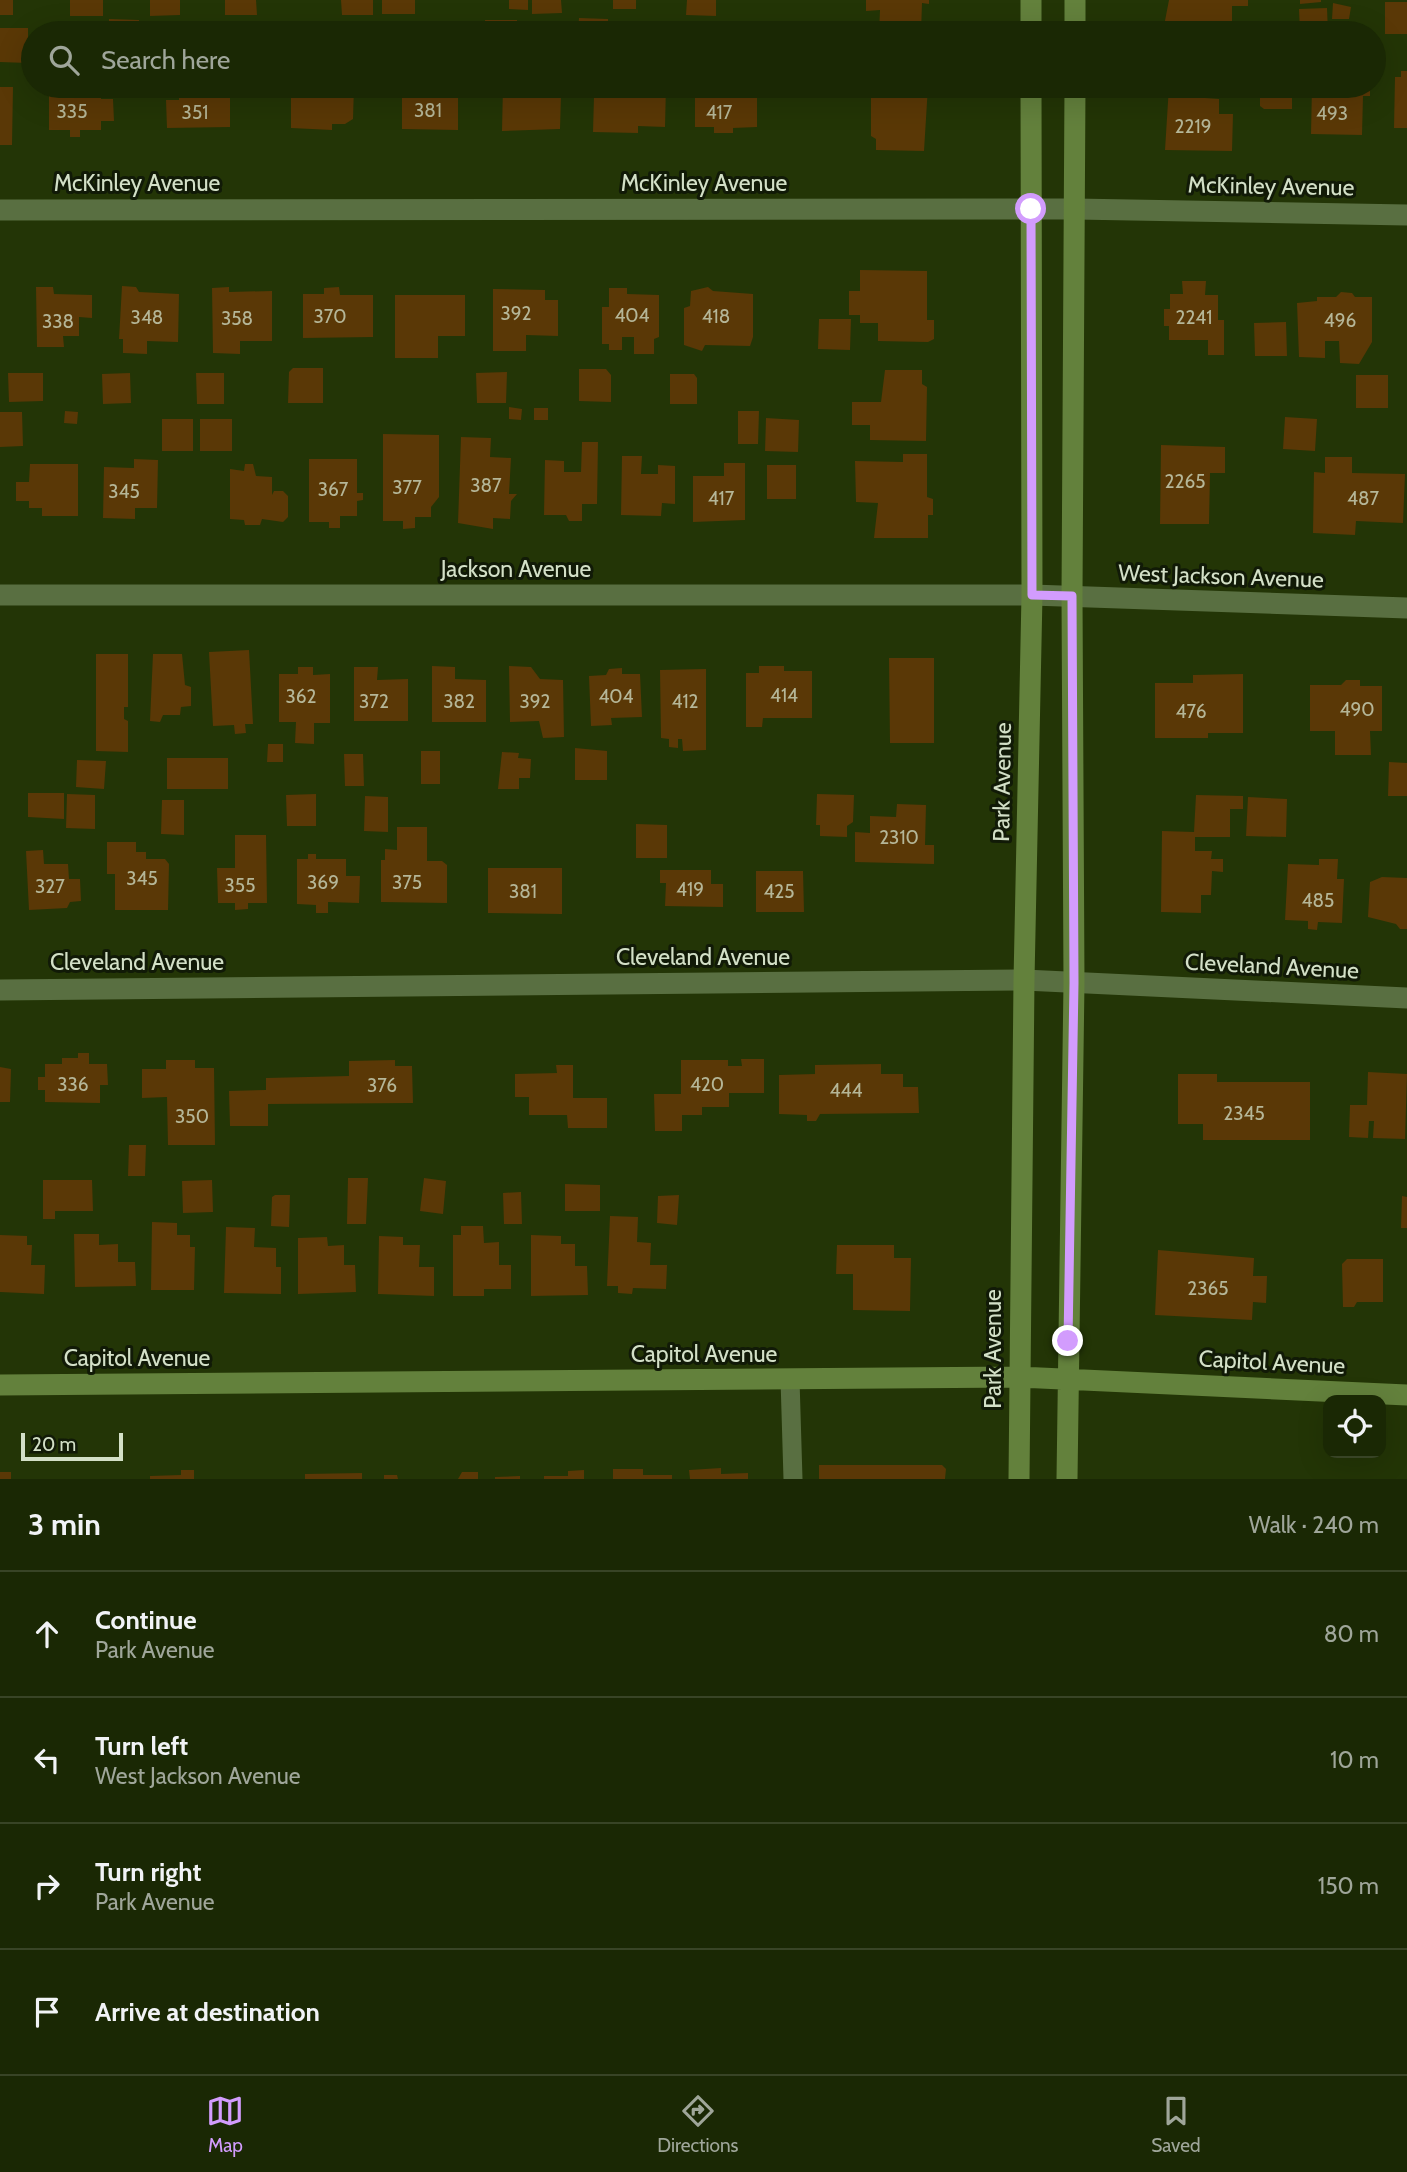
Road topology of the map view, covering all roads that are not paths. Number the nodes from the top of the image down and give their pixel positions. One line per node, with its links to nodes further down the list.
1 (1031, 0): 3 (main road)
2 (1075, 0): 4 (main road)
3 (1031, 21)
4 (1075, 21)
5 (1031, 98): 8 (main road, Park Avenue)
6 (1075, 98): 9 (main road)
7 (0, 209): 8 (street, McKinley Avenue)
8 (1031, 209): 9 (street, McKinley Avenue); 12 (main road, Park Avenue)
9 (1074, 209): 10 (street, McKinley Avenue); 13 (main road)
10 (1407, 215)
11 (0, 595): 12 (street, Jackson Avenue)
12 (1032, 595): 13 (street, West Jackson Avenue); 15 (main road, Park Avenue)
13 (1072, 596): 14 (street, West Jackson Avenue); 16 (main road)
14 (1407, 608)
15 (1024, 980): 16 (street, Cleveland Avenue); 17 (street, Cleveland Avenue); 19 (main road, Park Avenue)
16 (1074, 983): 18 (street, Cleveland Avenue); 20 (main road)
17 (0, 989)
18 (1407, 998)
19 (1019, 1377): 20 (main road, Capitol Avenue); 21 (main road, Capitol Avenue); 25 (main road, Park Avenue)
20 (1068, 1378): 23 (main road, Capitol Avenue); 26 (main road)
21 (790, 1379): 22 (main road, Capitol Avenue); 24 (lane)
22 (0, 1385)
23 (1407, 1395)
24 (793, 1479)
25 (1019, 1479)
26 (1067, 1479)

